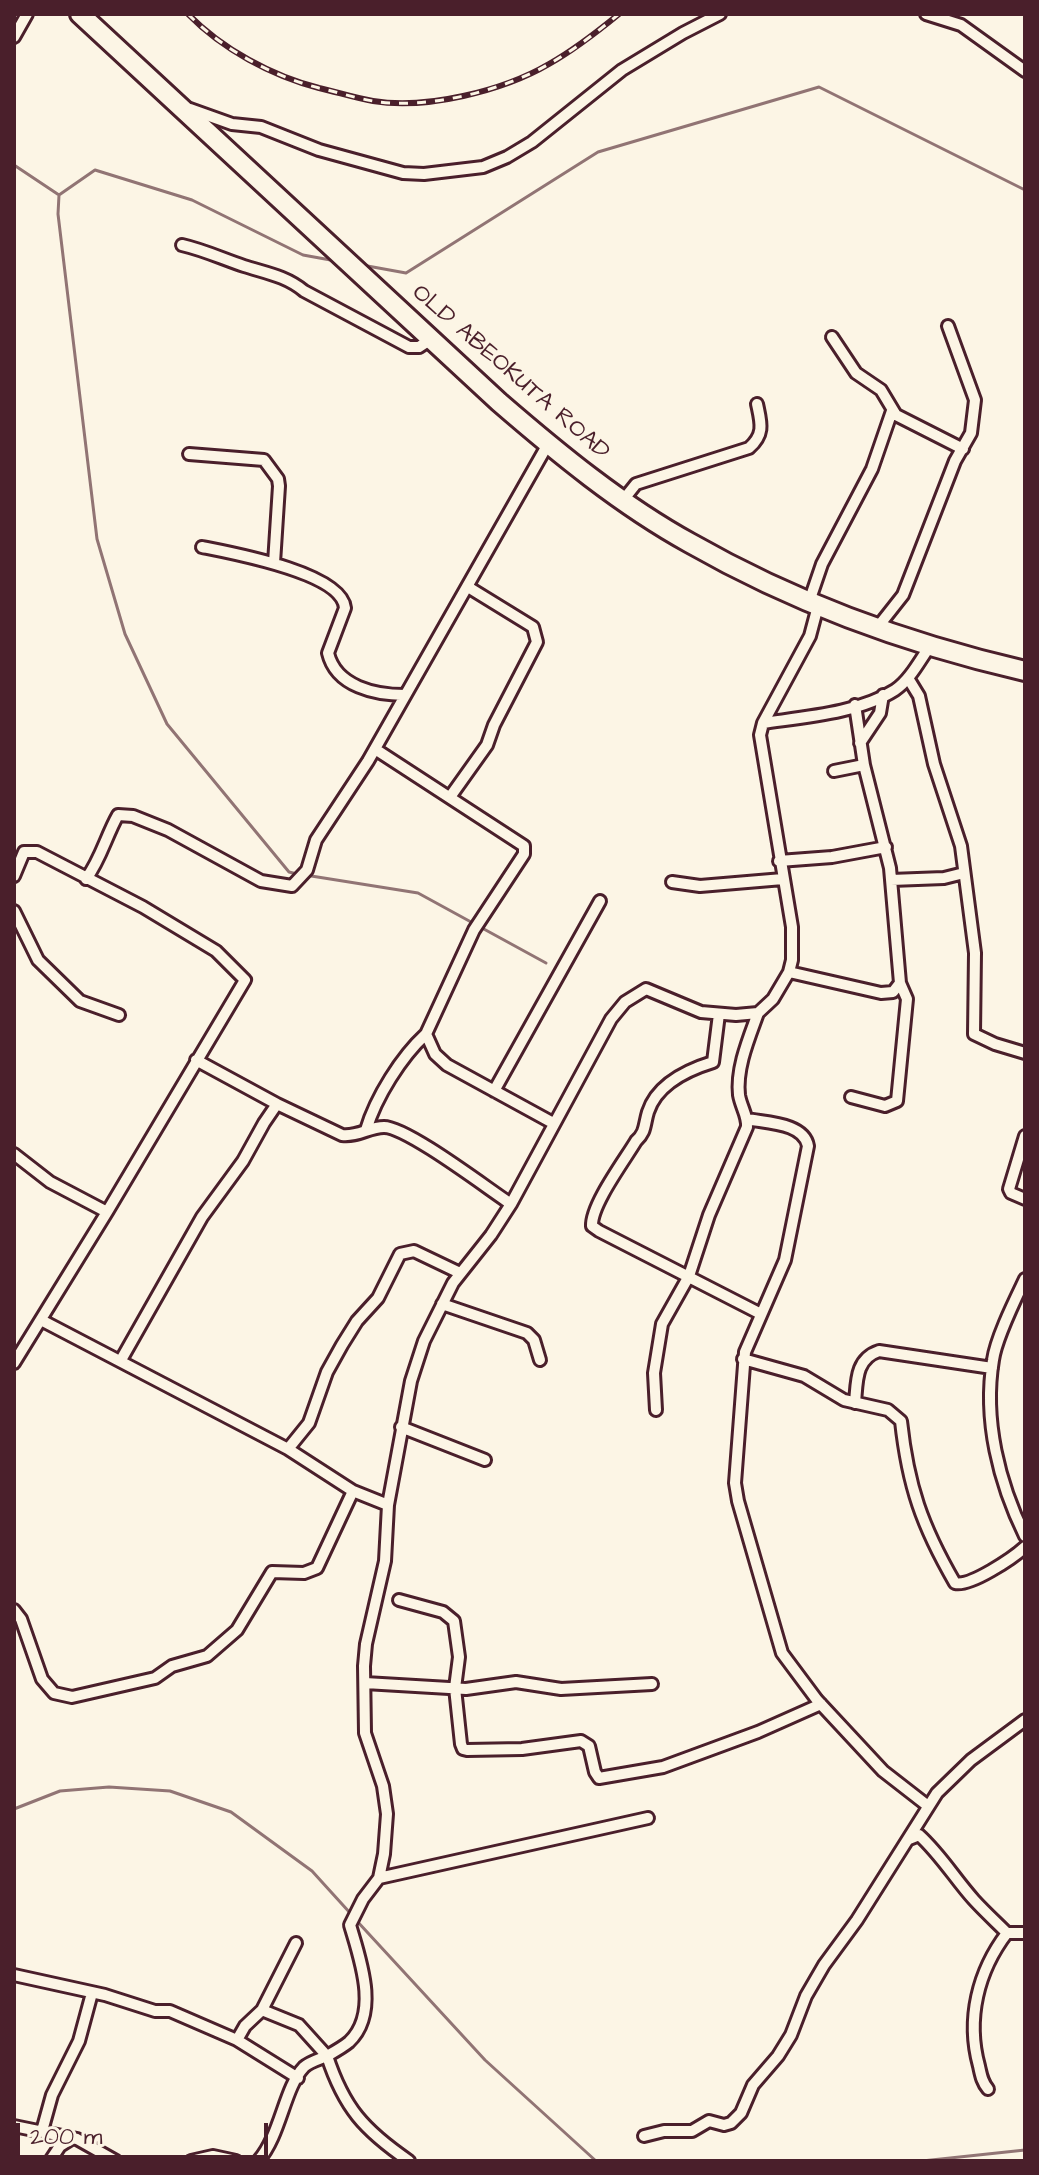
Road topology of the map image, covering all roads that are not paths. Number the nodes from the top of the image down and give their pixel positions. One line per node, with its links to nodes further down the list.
1 (27, 14): 5 (street)
2 (80, 14): 7 (highway, OLD ABEOKUTA ROAD)
3 (720, 14): 7 (street)
4 (930, 15): 6 (street)
5 (14, 37)
6 (1025, 71)
7 (177, 104): 11 (highway, OLD ABEOKUTA ROAD)
8 (182, 245): 11 (street)
9 (948, 326): 15 (street)
10 (832, 337): 13 (street)
11 (431, 339): 14 (highway, OLD ABEOKUTA ROAD)
12 (757, 404): 17 (street)
13 (892, 411): 15 (street); 21 (street)
14 (548, 444): 17 (highway, OLD ABEOKUTA ROAD); 20 (street)
15 (963, 449): 22 (street)
16 (189, 454): 19 (street)
17 (624, 499): 21 (highway, OLD ABEOKUTA ROAD)
18 (202, 547): 19 (street)
19 (274, 563): 26 (street)
20 (468, 587): 26 (street); 36 (street)
21 (814, 604): 22 (highway, OLD ABEOKUTA ROAD); 30 (street)
22 (877, 628): 23 (highway, OLD ABEOKUTA ROAD)
23 (930, 646): 24 (highway, OLD ABEOKUTA ROAD); 25 (street)
24 (1025, 671)
25 (908, 678): 27 (street); 39 (street)
26 (405, 695): 33 (street)
27 (883, 695): 28 (street); 31 (street)
28 (855, 705): 29 (street); 30 (street)
29 (857, 720): 31 (street); 32 (street)
30 (763, 723): 38 (street)
31 (874, 724): 32 (street)
32 (860, 743): 34 (street)
33 (375, 749): 36 (street); 41 (street)
34 (864, 765): 35 (street); 37 (street)
35 (834, 771)
36 (450, 797): 52 (street)
37 (886, 847): 38 (street); 43 (street)
38 (779, 861): 42 (street)
39 (964, 873): 43 (street); 53 (street)
40 (14, 876): 41 (street)
41 (86, 879): 54 (street)
42 (783, 879): 44 (street); 47 (street)
43 (891, 880): 48 (street)
44 (672, 882)
45 (600, 901): 55 (street)
46 (14, 911): 51 (street)
47 (789, 972): 48 (street); 49 (street)
48 (900, 983): 56 (street)
49 (758, 1013): 50 (street); 58 (street)
50 (719, 1014): 59 (street); 67 (street)
51 (119, 1015)
52 (426, 1034): 55 (street); 60 (street)
53 (1025, 1053)
54 (196, 1060): 57 (street); 65 (street)
55 (494, 1091): 59 (street)
56 (851, 1097)
57 (277, 1104): 60 (street); 75 (street)
58 (747, 1119): 67 (street); 72 (street)
59 (553, 1123): 64 (street)
60 (366, 1130): 64 (street)
61 (1025, 1136): 63 (street)
62 (14, 1154): 65 (street)
63 (1025, 1199)
64 (511, 1204): 66 (street)
65 (107, 1212): 73 (street)
66 (460, 1273): 69 (street); 82 (street)
67 (689, 1276): 72 (street); 80 (street)
68 (1025, 1279): 70 (street)
69 (442, 1304): 76 (street); 81 (street)
70 (1012, 1308): 71 (street); 78 (street)
71 (1025, 1311)
72 (761, 1314): 74 (street)
73 (41, 1320): 75 (street); 77 (street)
74 (743, 1359): 79 (street); 93 (street)
75 (121, 1360): 82 (street)
76 (540, 1360)
77 (14, 1363)
78 (992, 1368): 79 (street); 86 (street)
79 (855, 1403): 87 (street)
80 (656, 1410)
81 (401, 1427): 83 (street); 85 (street)
82 (288, 1449): 84 (street)
83 (485, 1460)
84 (353, 1491): 85 (street); 89 (street)
85 (388, 1505): 90 (street)
86 (1025, 1536)
87 (1025, 1547)
88 (399, 1600): 92 (street)
89 (14, 1610)
90 (365, 1683): 92 (street); 98 (street)
91 (652, 1684): 92 (street)
92 (455, 1688): 93 (street)
93 (821, 1704): 95 (street)
94 (1025, 1720): 95 (street)
95 (928, 1806): 97 (street)
96 (648, 1818): 98 (street)
97 (909, 1839): 99 (street); 111 (street)
98 (379, 1878): 106 (street)
99 (1007, 1933): 100 (street); 108 (street)
100 (1025, 1933)
101 (296, 1943): 104 (street)
102 (14, 1975): 103 (street)
103 (92, 1993): 105 (street); 110 (street)
104 (262, 2010): 105 (street); 106 (street)
105 (237, 2040): 107 (street)
106 (327, 2056): 107 (street); 118 (street)
107 (298, 2078): 117 (street)
108 (988, 2089)
109 (14, 2126): 110 (street)
110 (42, 2131): 112 (street)
111 (644, 2136)
112 (71, 2139): 113 (street); 114 (street)
113 (50, 2161)
114 (116, 2161)
115 (191, 2161): 116 (street)
116 (236, 2161)
117 (258, 2161)
118 (409, 2161)

